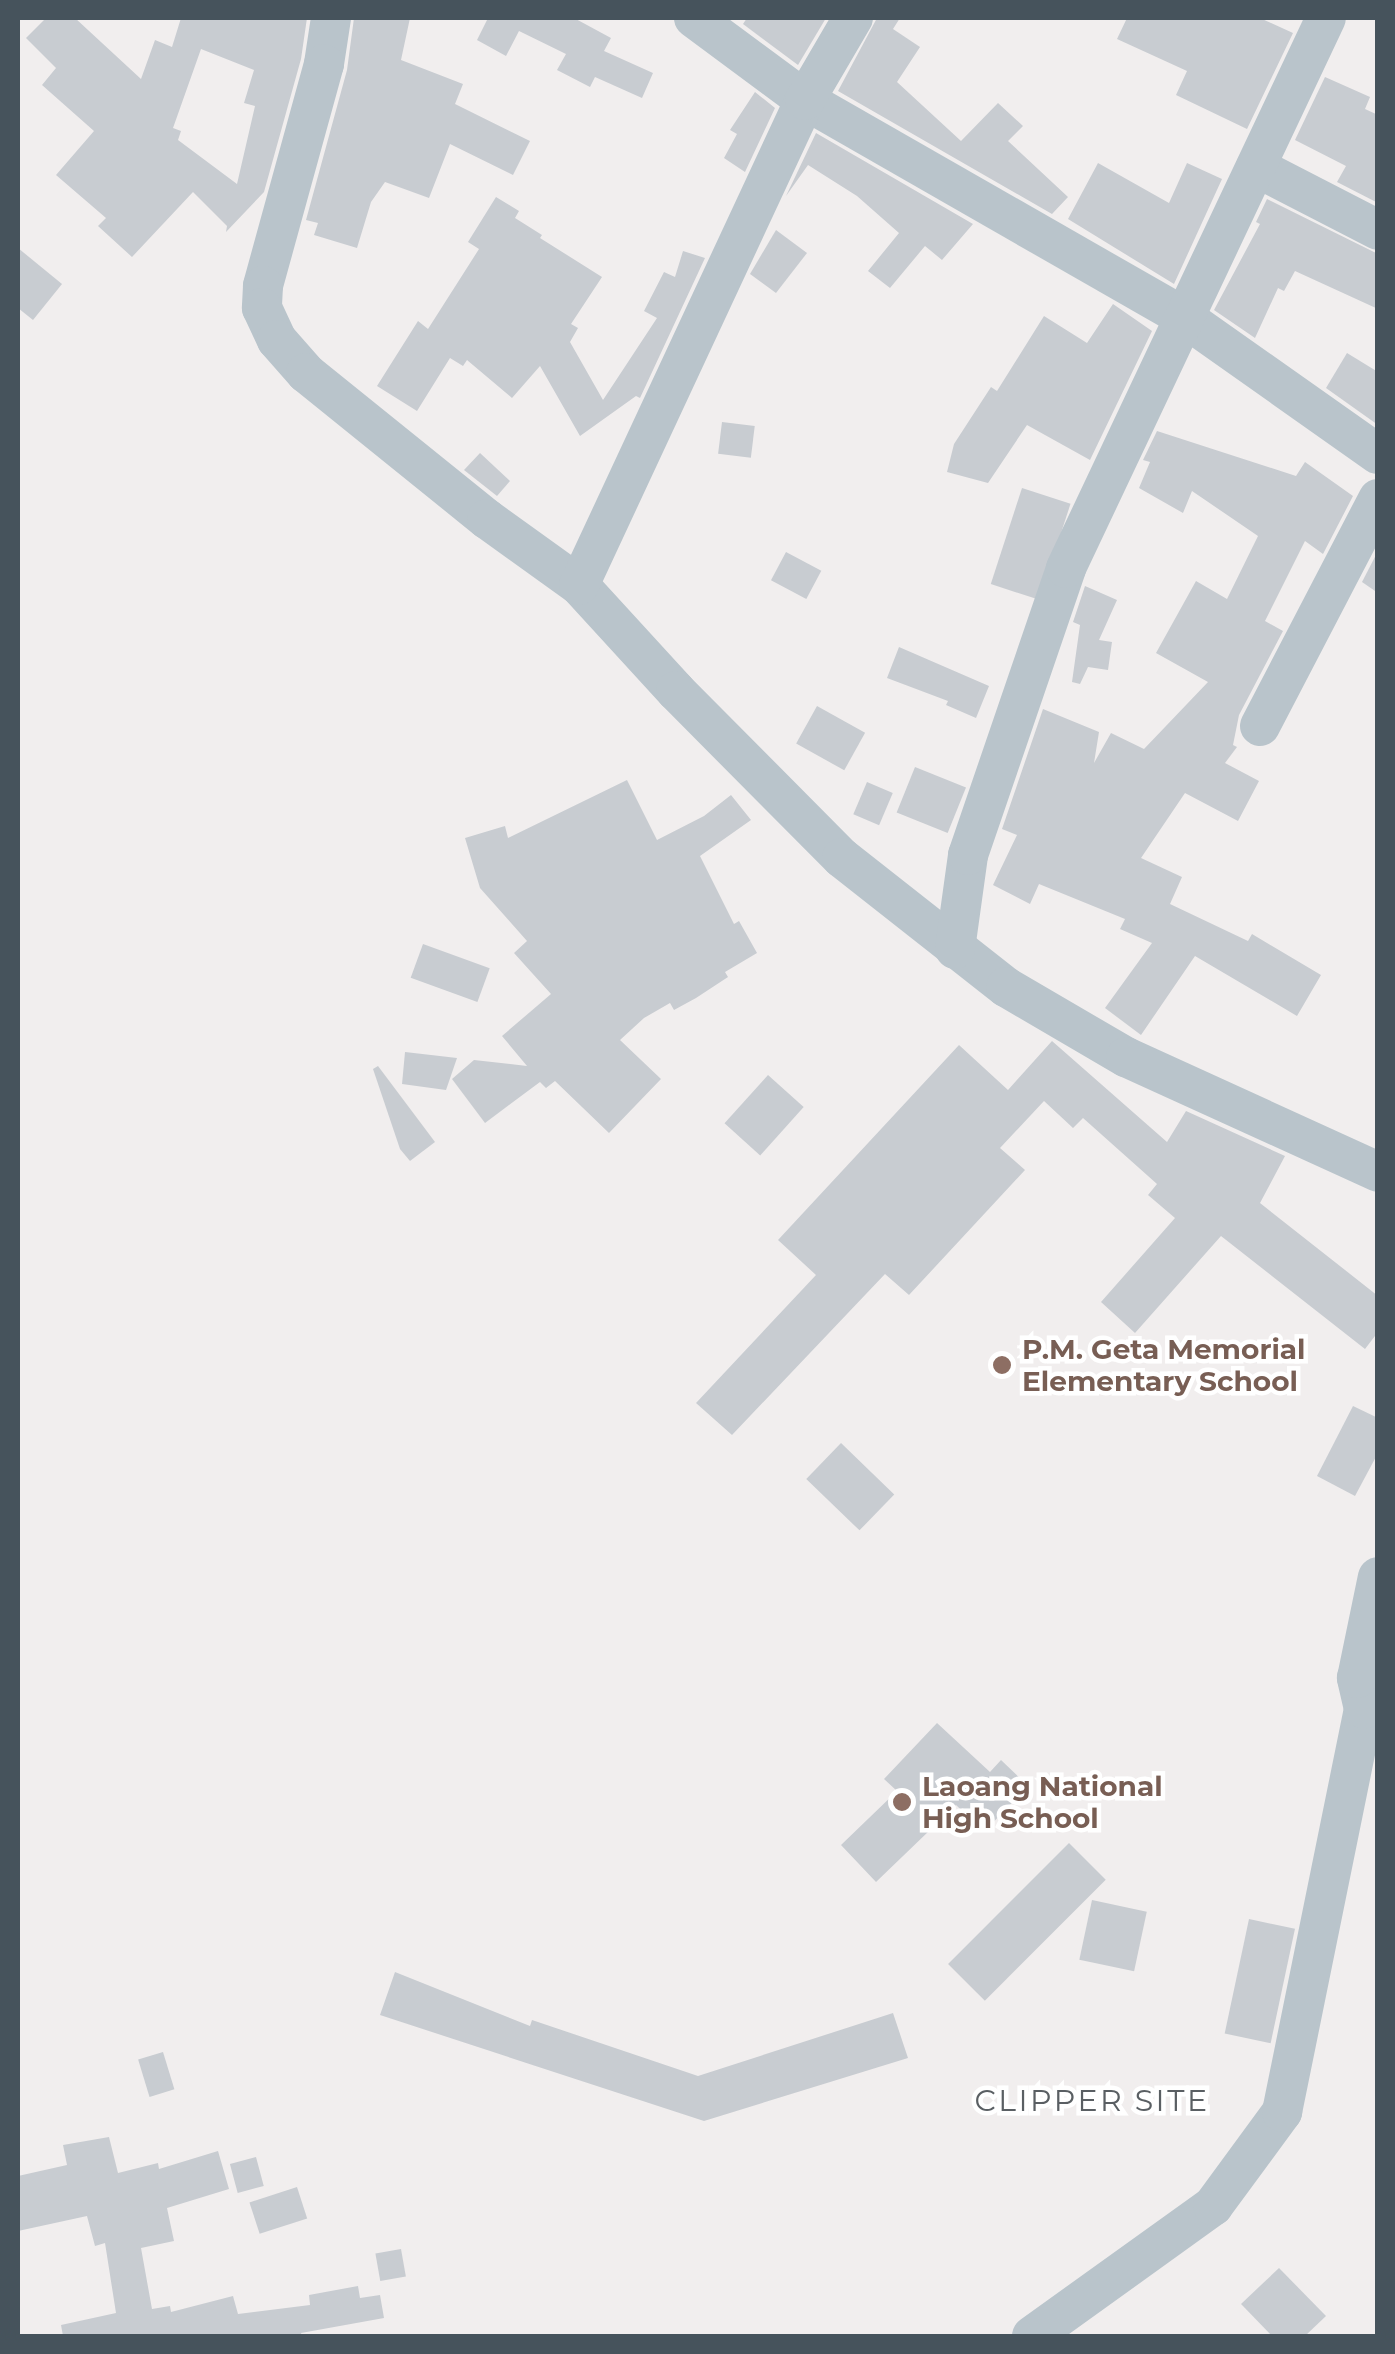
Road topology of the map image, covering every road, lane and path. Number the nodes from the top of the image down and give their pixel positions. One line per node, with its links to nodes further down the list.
1 (331, 18): 11 (street)
2 (694, 18): 5 (street)
3 (853, 18): 5 (street)
4 (1326, 18): 6 (street)
5 (805, 100): 8 (street); 11 (street)
6 (1256, 167): 7 (street); 8 (street)
7 (1378, 230)
8 (1185, 318): 9 (street); 13 (street)
9 (1378, 454)
10 (1378, 499): 12 (street)
11 (580, 585): 13 (street)
12 (1260, 726)
13 (956, 949): 14 (street)
14 (1378, 1172)
15 (1378, 1577): 16 (street)
16 (1371, 1709): 17 (street)
17 (1032, 2336)

